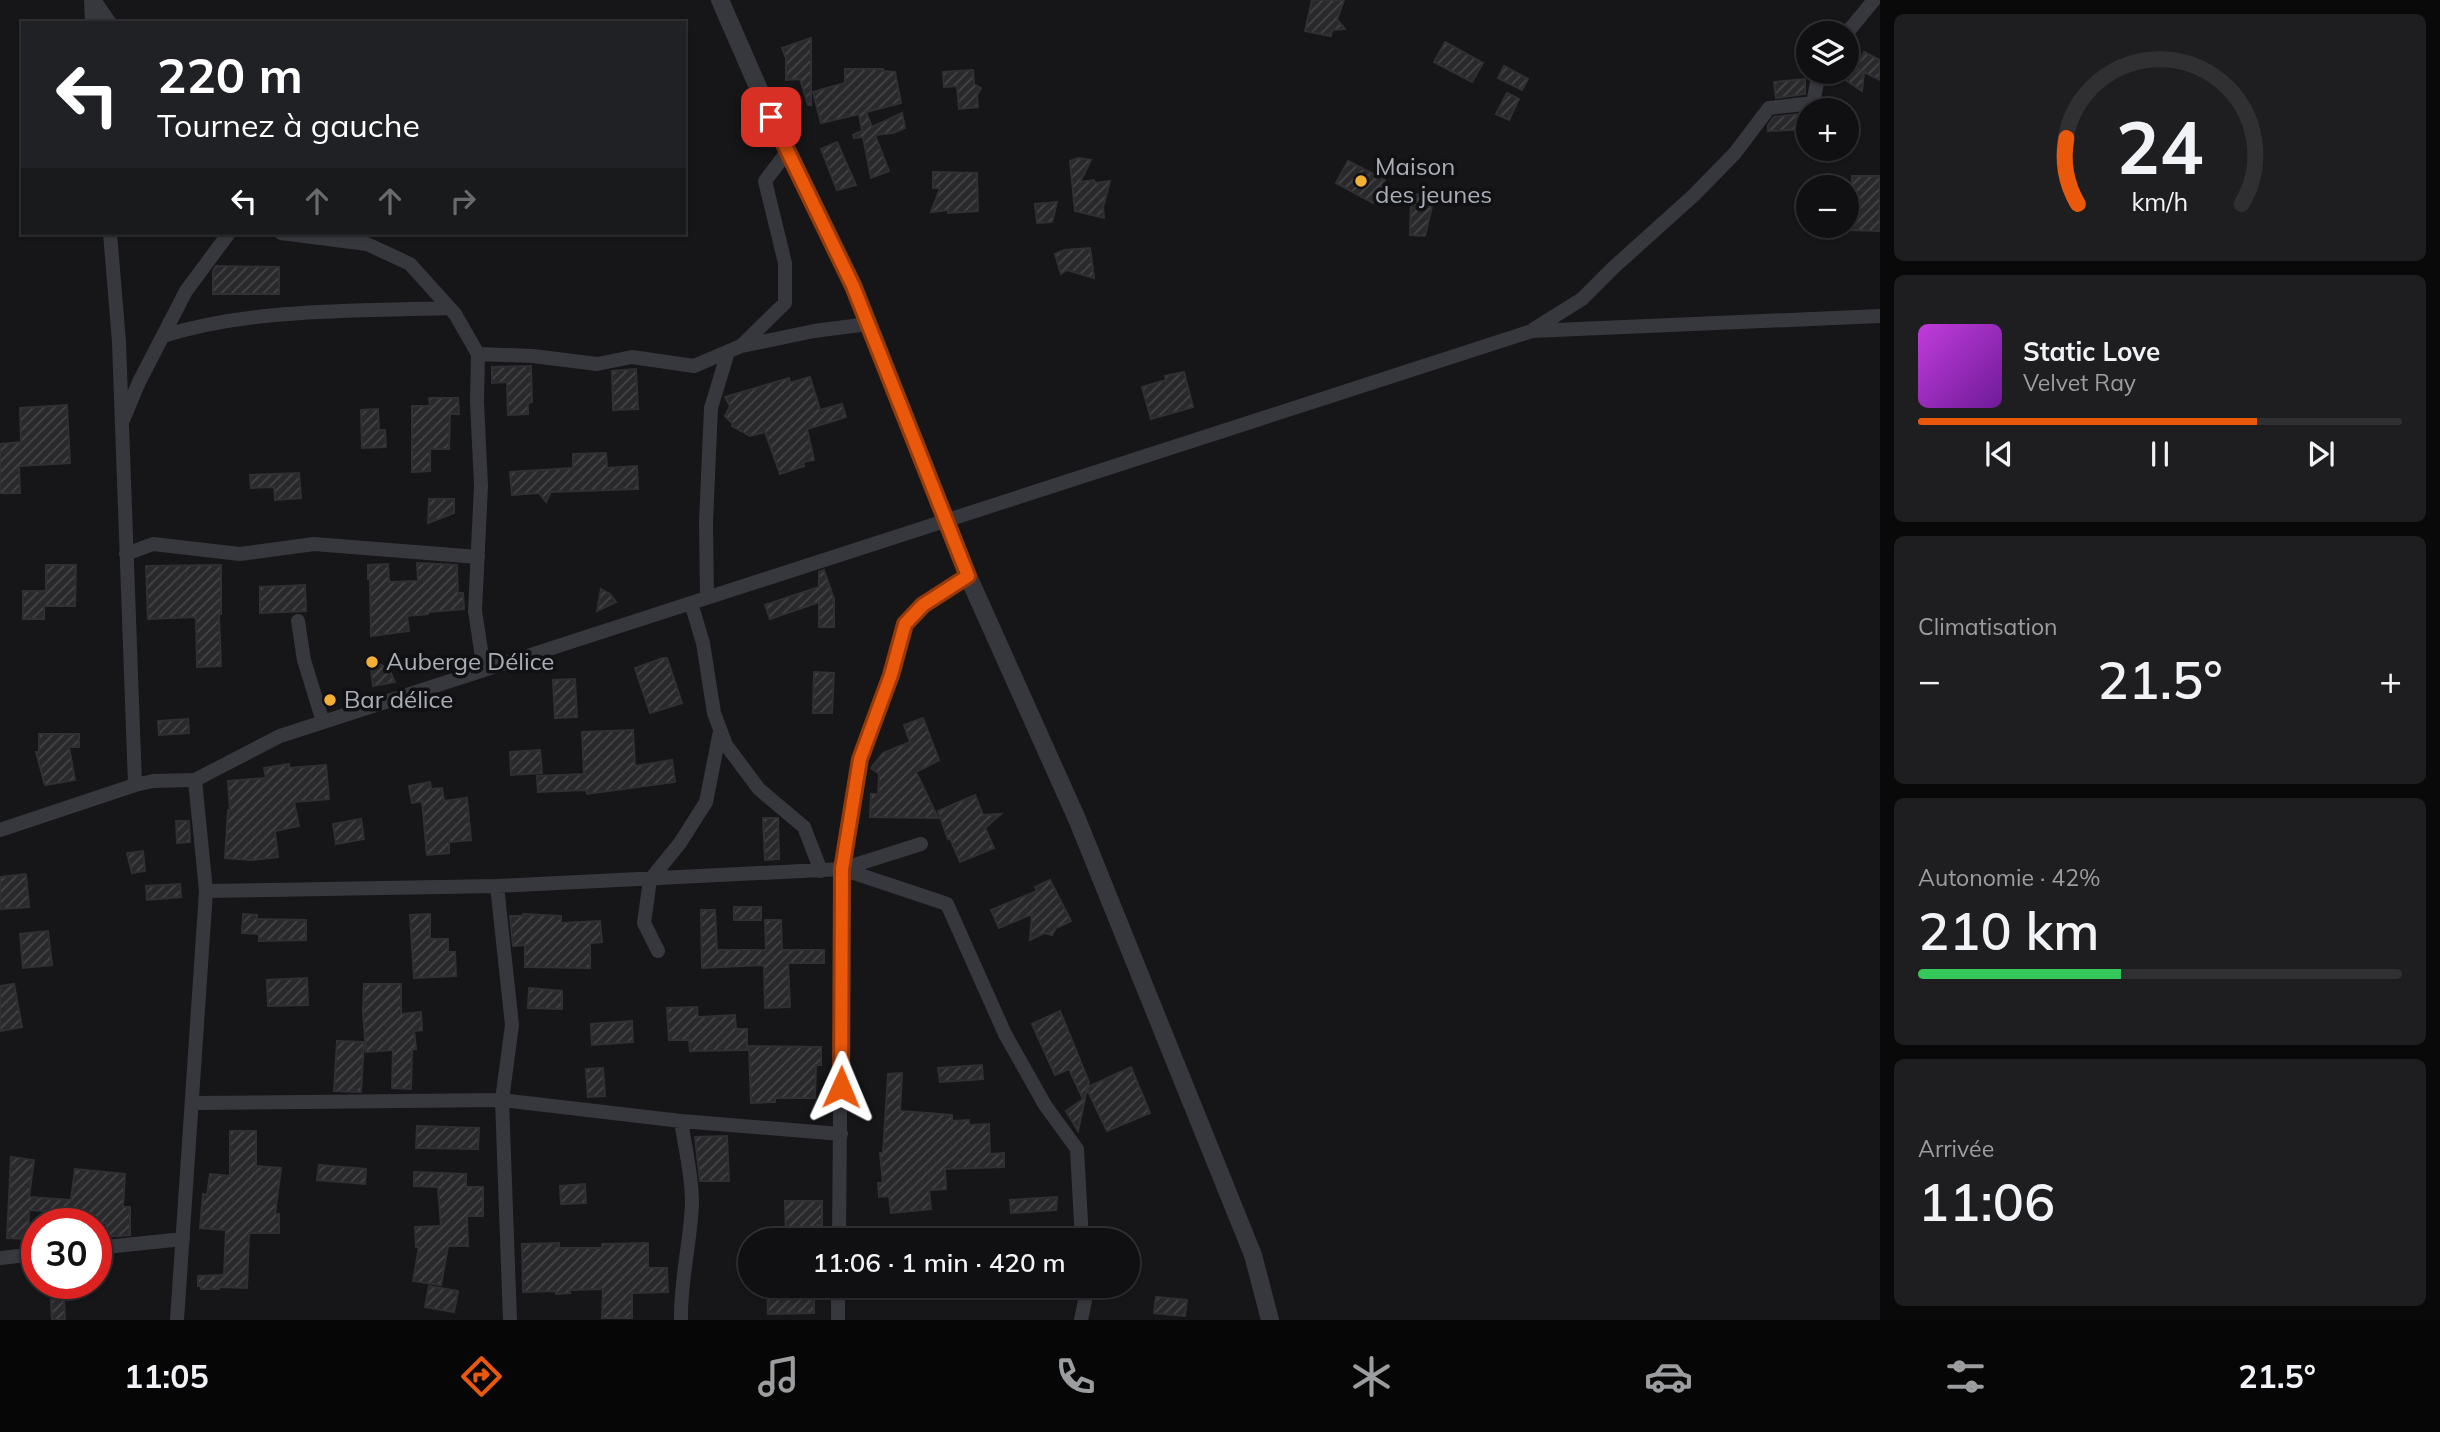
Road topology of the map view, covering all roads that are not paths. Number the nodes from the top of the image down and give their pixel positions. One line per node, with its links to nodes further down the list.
1 (93, 0): 4 (street); 5 (street)
2 (720, 0): 8 (street)
3 (1874, 0): 6 (street)
4 (92, 21)
5 (109, 21)
6 (1857, 21)
7 (1817, 84): 15 (street)
8 (787, 152): 14 (street); 17 (street)
9 (110, 235): 19 (street)
10 (228, 235): 16 (street)
11 (297, 235): 12 (street)
12 (450, 309): 16 (street); 18 (street)
13 (1880, 316): 15 (street)
14 (868, 324): 17 (street); 20 (street)
15 (1532, 331): 20 (street)
16 (163, 336): 19 (street)
17 (734, 349): 18 (street); 24 (street)
18 (478, 354): 22 (street)
19 (121, 425): 21 (street)
20 (945, 522): 23 (street); 24 (street)
21 (126, 554): 22 (street); 31 (street)
22 (478, 557): 27 (street)
23 (968, 576): 34 (street); 57 (street)
24 (707, 598): 25 (street)
25 (691, 603): 27 (street); 29 (street)
26 (298, 621): 28 (street)
27 (484, 670): 28 (street)
28 (323, 722): 30 (street)
29 (720, 729): 35 (street); 36 (street)
30 (195, 780): 31 (street); 38 (street)
31 (135, 785): 32 (street)
32 (0, 830)
33 (921, 844): 34 (street)
34 (842, 869): 35 (street); 43 (street); 45 (street)
35 (821, 870): 36 (street)
36 (650, 880): 37 (street); 39 (street)
37 (497, 886): 38 (street); 40 (street)
38 (206, 891): 41 (street)
39 (658, 951)
40 (502, 1100): 41 (street); 42 (street); 53 (street)
41 (192, 1103): 46 (street)
42 (681, 1121): 43 (street); 54 (street)
43 (841, 1134): 44 (street)
44 (839, 1228)
45 (1081, 1228)
46 (183, 1239): 47 (street); 52 (street)
47 (112, 1246)
48 (21, 1256): 49 (street)
49 (0, 1258)
50 (838, 1298): 55 (street)
51 (1085, 1298): 56 (street)
52 (177, 1320)
53 (510, 1320)
54 (681, 1320)
55 (838, 1320)
56 (1080, 1320)
57 (1270, 1320)

